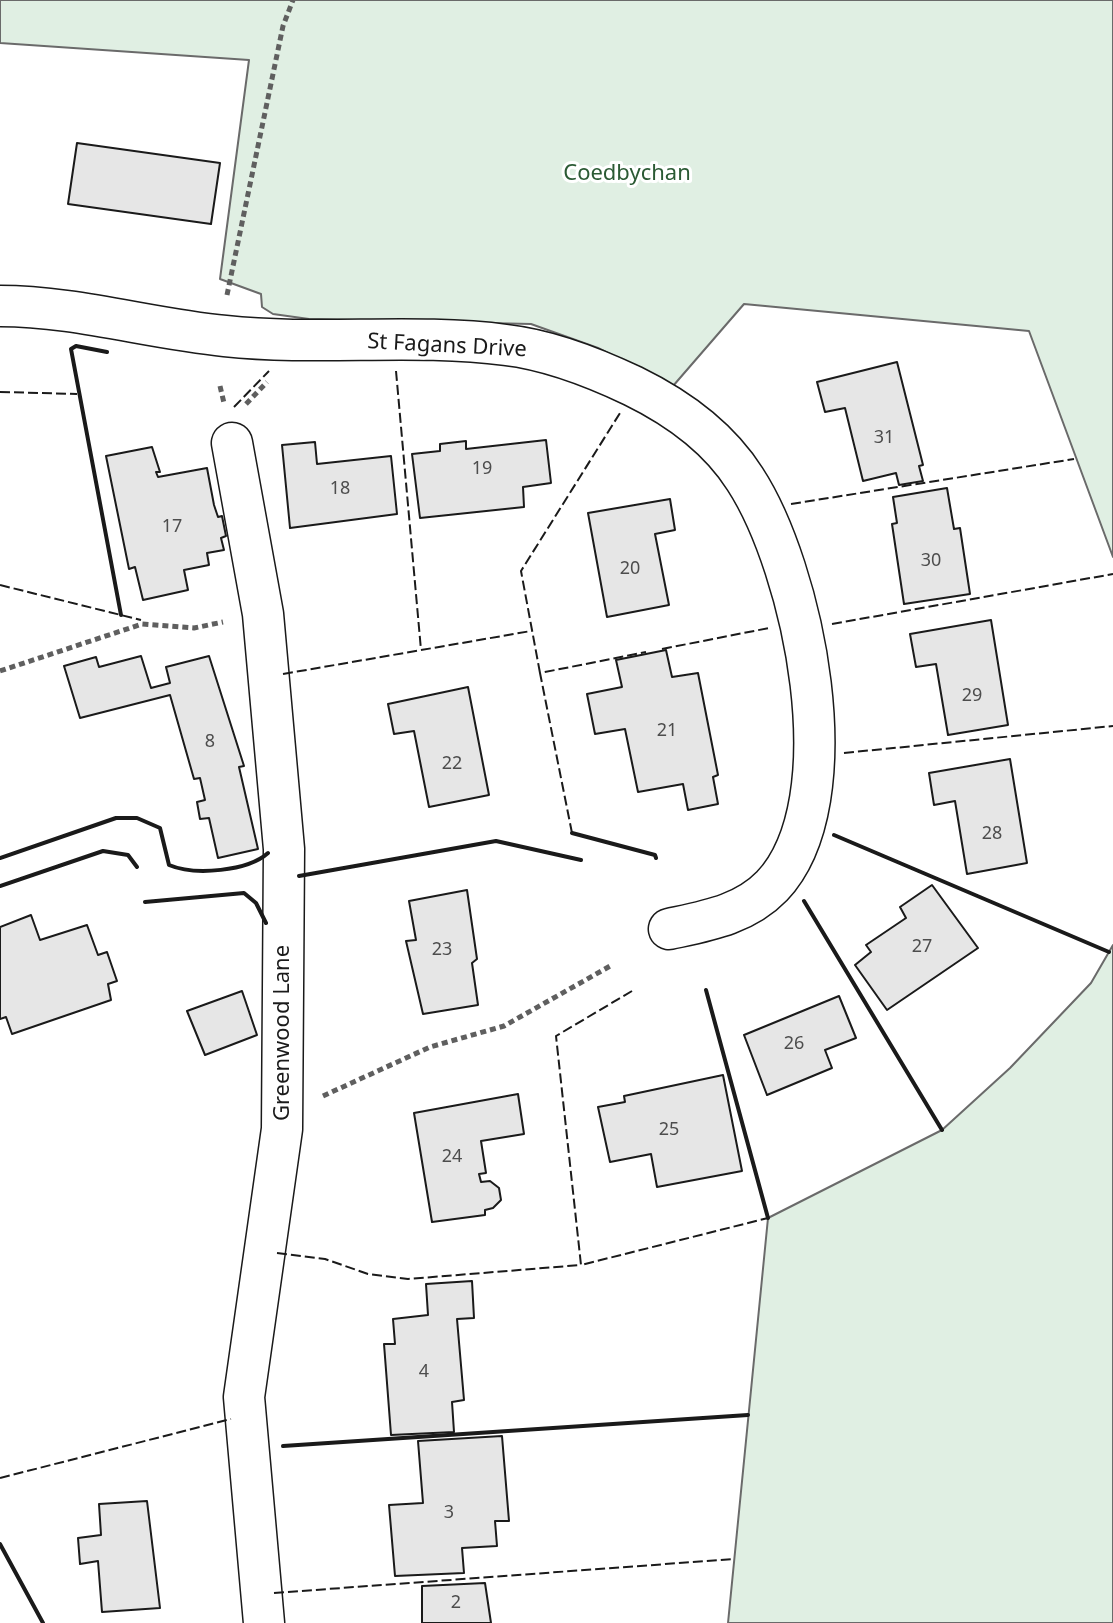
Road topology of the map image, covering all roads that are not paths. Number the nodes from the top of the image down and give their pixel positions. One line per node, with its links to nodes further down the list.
1 (0, 306): 3 (street, St Fagans Drive)
2 (232, 443): 4 (street, Greenwood Lane)
3 (669, 929)
4 (264, 1623)

